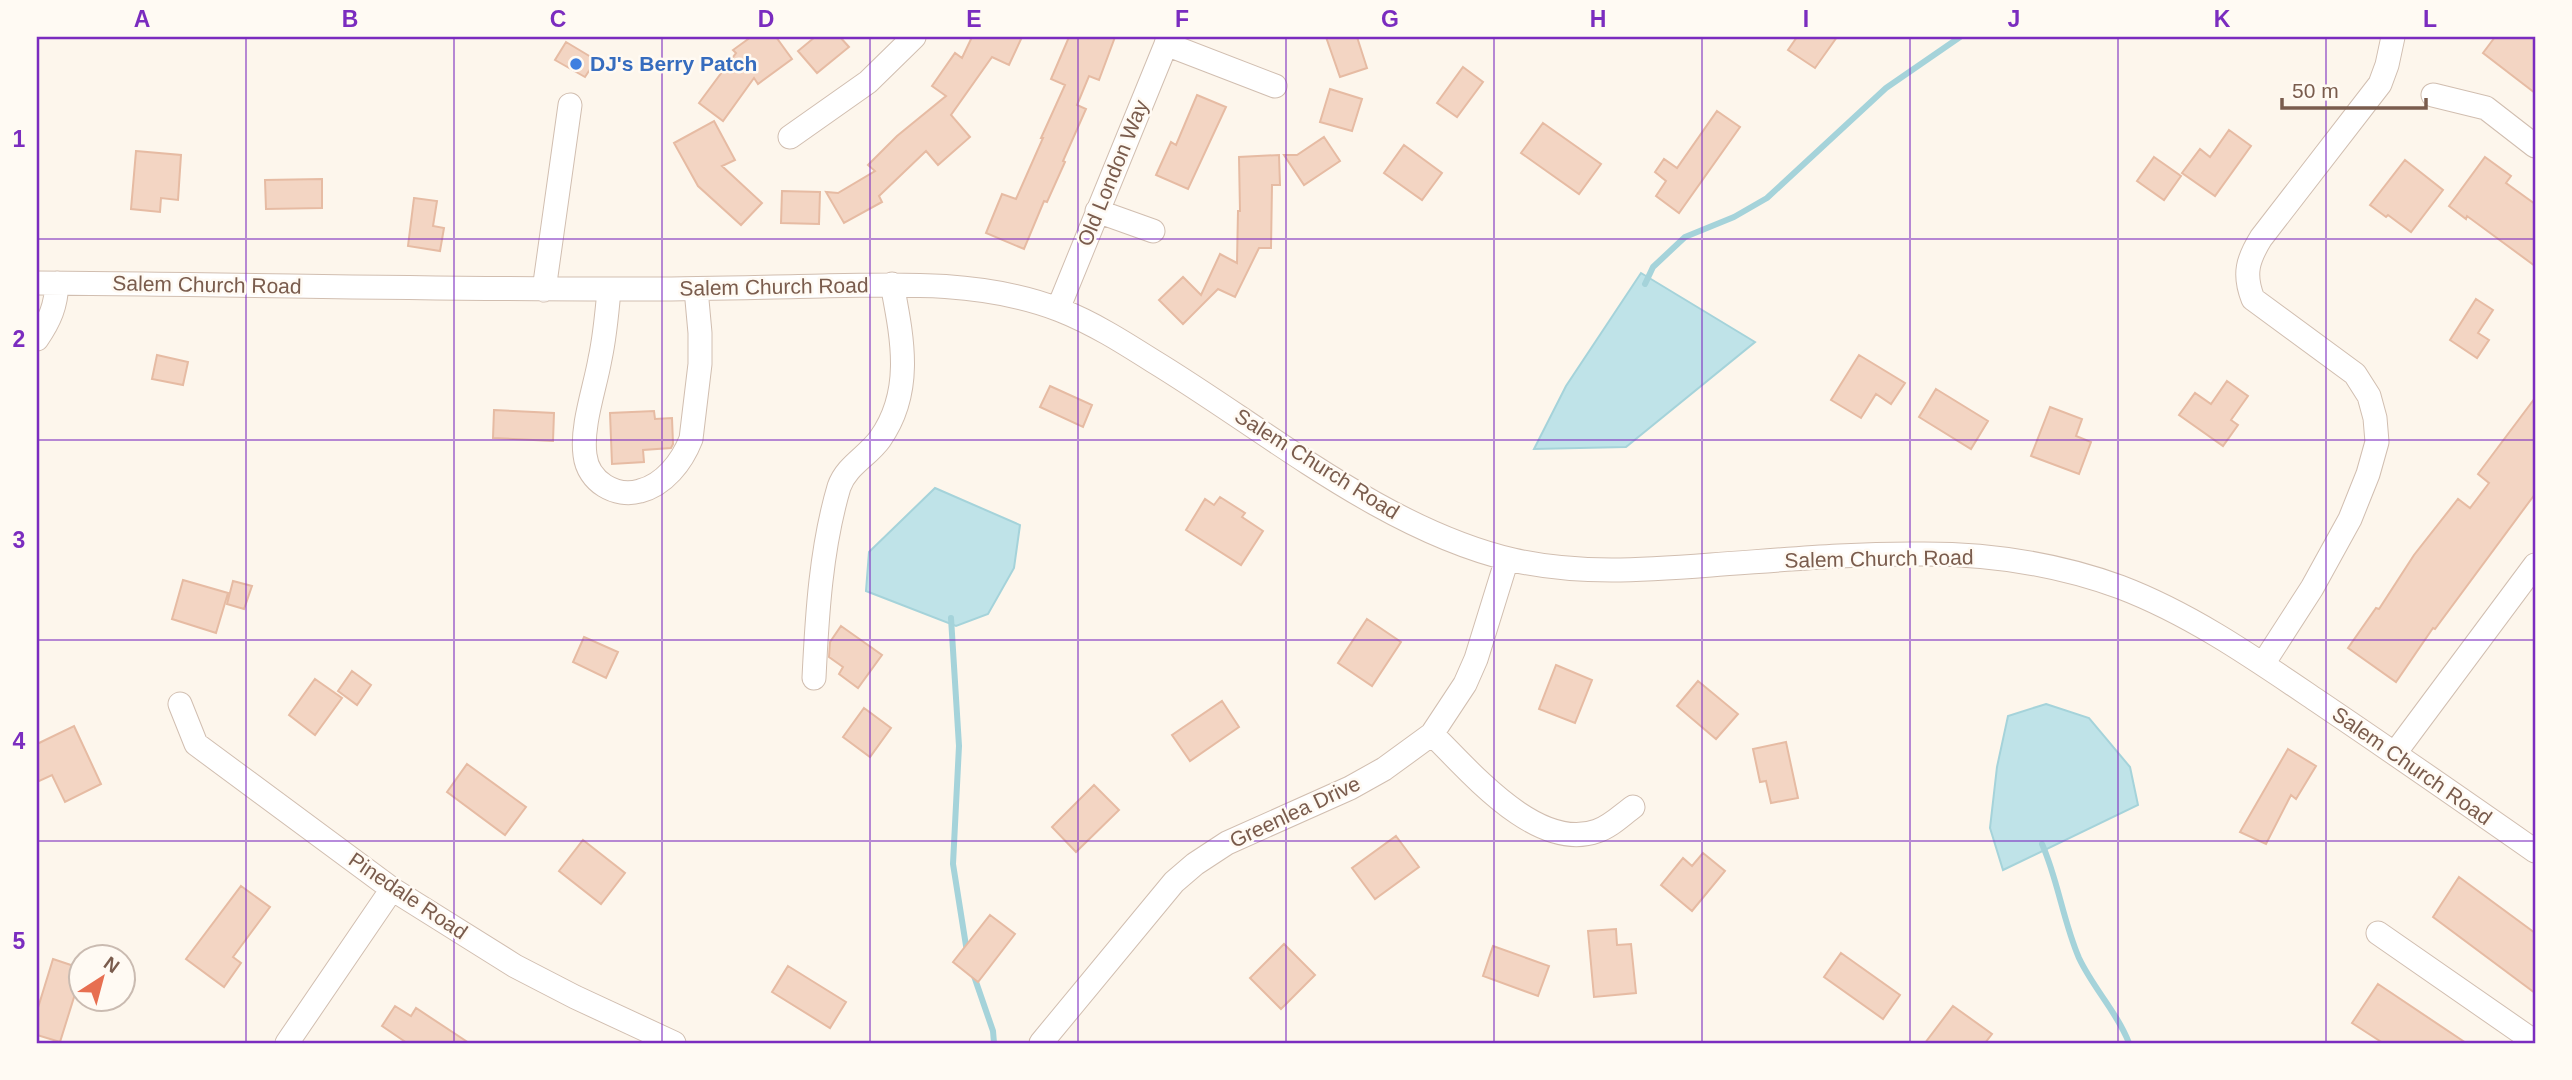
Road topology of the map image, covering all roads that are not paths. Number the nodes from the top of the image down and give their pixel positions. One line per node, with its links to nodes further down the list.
1 (914, 37): 7 (street)
2 (2393, 37): 20 (street)
3 (1168, 41): 4 (street); 9 (street, Old London Way)
4 (1275, 86)
5 (2433, 95): 8 (street)
6 (570, 105): 14 (street)
7 (790, 137)
8 (2535, 146)
9 (1097, 211): 10 (street); 16 (street, Old London Way)
10 (1153, 231)
11 (47, 283): 14 (street, Salem Church Road); 17 (street)
12 (892, 284): 13 (street, Salem Church Road); 16 (street, Salem Church Road); 21 (street)
13 (696, 289): 15 (street, Salem Church Road); 15 (street)
14 (544, 290): 15 (street, Salem Church Road)
15 (610, 290)
16 (1058, 309): 18 (street, Salem Church Road)
17 (37, 339)
18 (1507, 559): 20 (street, Salem Church Road); 23 (street, Greenlea Drive)
19 (2535, 565): 24 (street)
20 (2263, 664): 24 (street, Salem Church Road)
21 (814, 678)
22 (180, 704): 27 (street, Pinedale Road)
23 (1432, 734): 25 (street); 32 (street, Greenlea Drive)
24 (2395, 753): 26 (street, Salem Church Road)
25 (1633, 807)
26 (2535, 851)
27 (392, 889): 30 (street); 31 (street, Pinedale Road)
28 (2378, 933): 29 (street)
29 (2535, 1042)
30 (287, 1043)
31 (674, 1043)
32 (1041, 1043)

